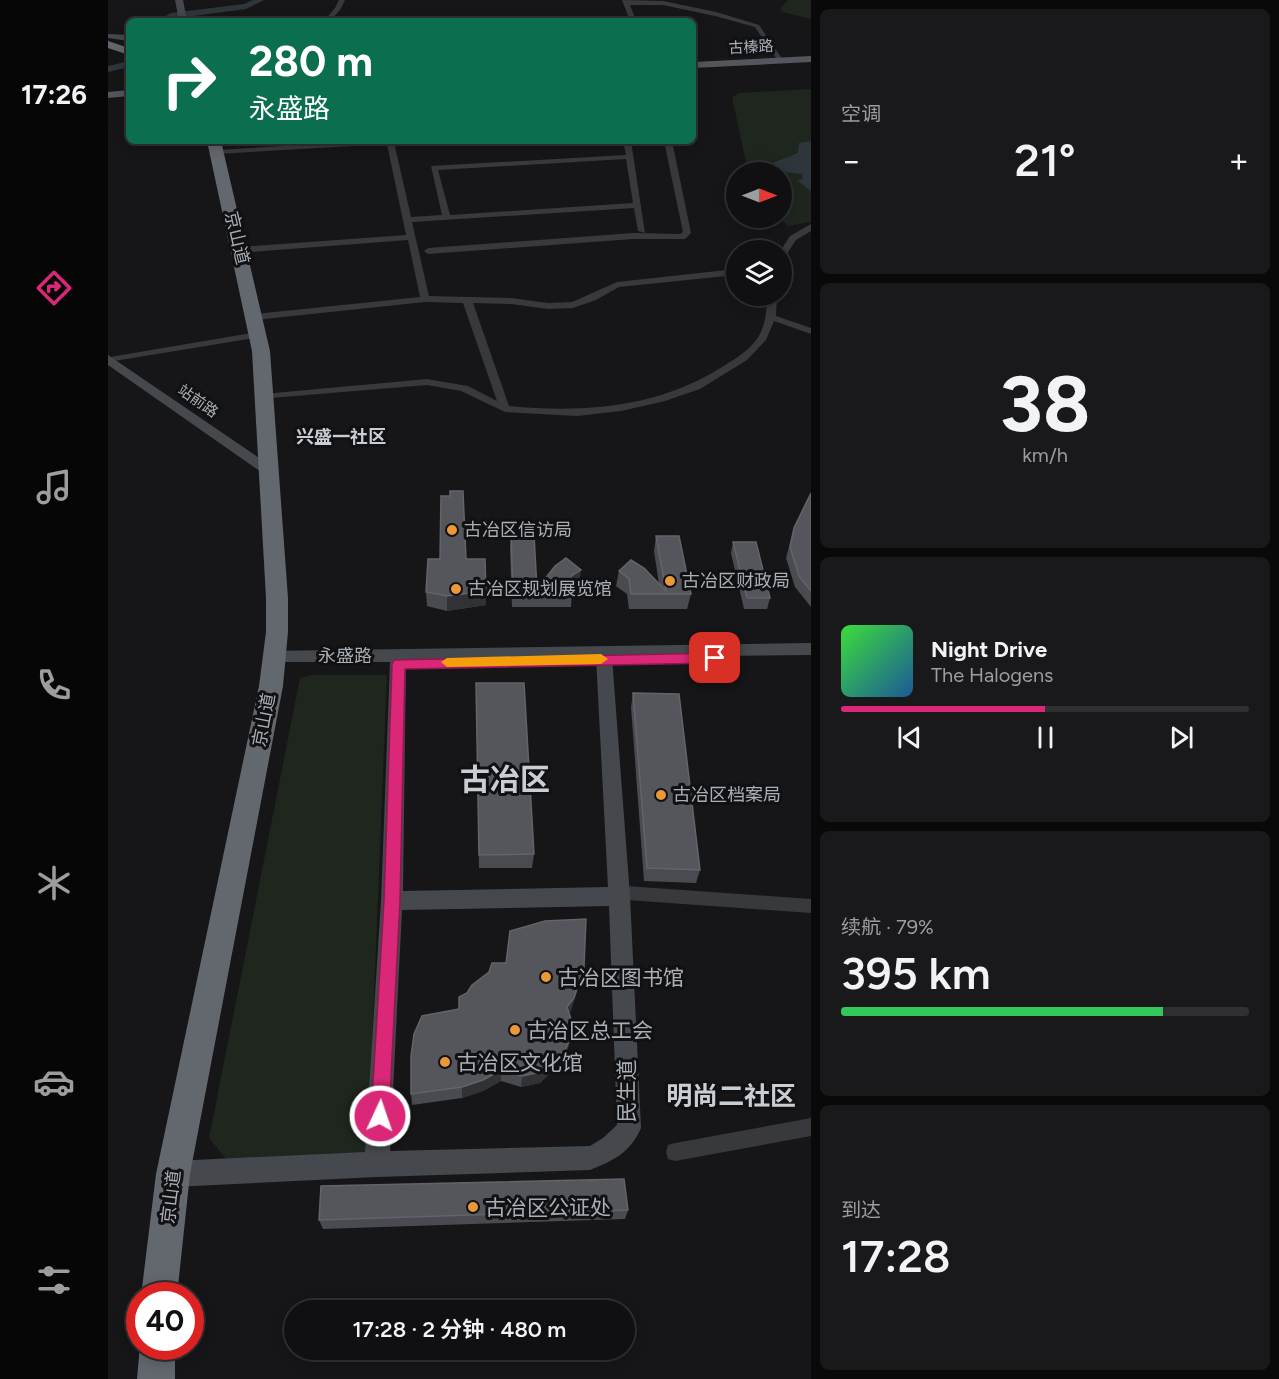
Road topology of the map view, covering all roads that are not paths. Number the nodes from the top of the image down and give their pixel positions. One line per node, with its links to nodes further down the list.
1 (179, 0): 6 (street)
2 (342, 0): 7 (street)
3 (626, 1): 5 (street); 8 (street)
4 (717, 8): 5 (street)
5 (721, 15): 14 (street)
6 (182, 17)
7 (330, 18)
8 (632, 18)
9 (108, 36): 10 (street)
10 (126, 38)
11 (108, 44): 12 (highway)
12 (126, 51)
13 (811, 57): 14 (main road, 古榛路)
14 (778, 59): 15 (main road, 古榛路)
15 (696, 63)
16 (126, 88): 17 (main road)
17 (108, 89)
18 (126, 93): 19 (main road)
19 (108, 94)
20 (303, 144): 24 (street)
21 (390, 144): 28 (street)
22 (627, 144): 25 (street)
23 (669, 144): 34 (street)
24 (216, 146): 33 (highway, 京山道)
25 (629, 157): 26 (street); 27 (street)
26 (638, 205): 27 (street); 30 (street)
27 (447, 218): 28 (street)
28 (407, 220): 31 (street)
29 (811, 227): 32 (street)
30 (642, 231)
31 (411, 237): 33 (street); 36 (street)
32 (792, 240)
33 (239, 250): 39 (highway, 京山道)
34 (428, 251)
35 (726, 273): 37 (street)
36 (425, 298): 37 (street); 39 (street)
37 (467, 300): 45 (street)
38 (772, 306): 40 (street)
39 (255, 317): 42 (highway, 京山道)
40 (771, 317): 41 (street); 45 (street)
41 (811, 331)
42 (258, 335): 43 (street); 44 (highway, 京山道)
43 (109, 360): 46 (street, 站前路)
44 (263, 398): 45 (street); 46 (highway, 京山道)
45 (505, 409)
46 (269, 471): 49 (highway, 京山道)
47 (811, 649): 49 (street, 永盛路)
48 (811, 656): 50 (street, 永盛路)
49 (274, 659): 51 (street, 永盛路); 58 (highway, 京山道)
50 (604, 659): 51 (street, 永盛路); 52 (street, 民生道)
51 (398, 664): 53 (street)
52 (620, 896): 53 (street); 54 (street); 57 (street, 民生道)
53 (392, 901): 57 (street)
54 (811, 906)
55 (811, 1127): 56 (street)
56 (675, 1152)
57 (377, 1164): 58 (street, 民生道)
58 (173, 1174): 59 (highway, 京山道)
59 (161, 1282)
60 (157, 1360): 61 (highway)
61 (156, 1379)

